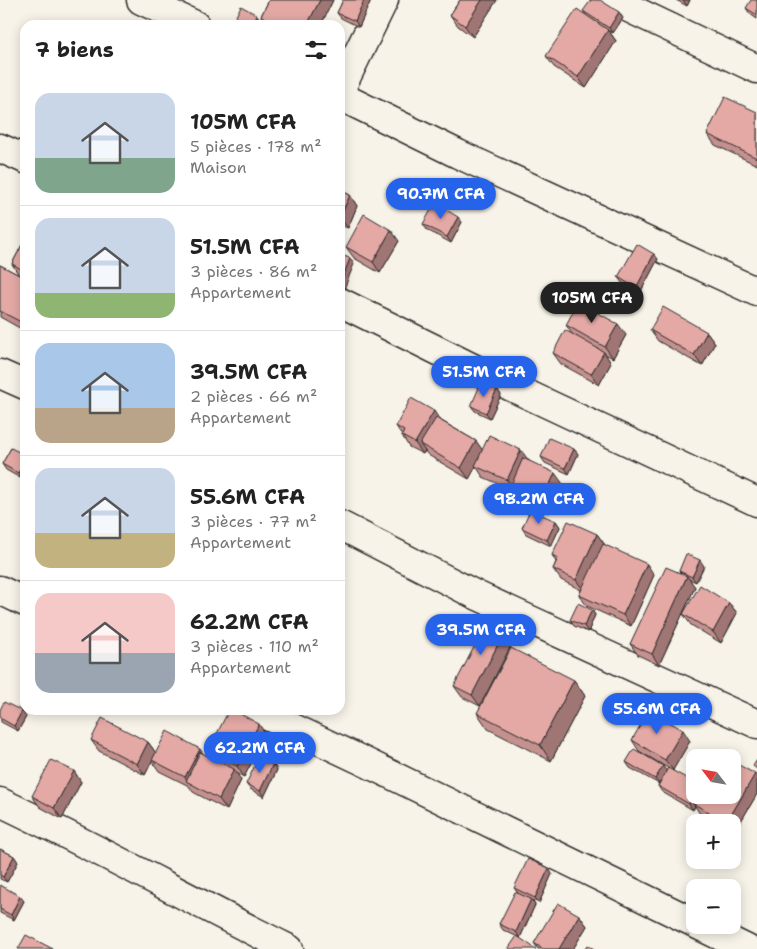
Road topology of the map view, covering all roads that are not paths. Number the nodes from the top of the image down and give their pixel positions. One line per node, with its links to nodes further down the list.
1 (141, 0): 4 (street)
2 (384, 0): 6 (street)
3 (612, 0): 5 (street)
4 (184, 20)
5 (757, 69)
6 (345, 80)
7 (345, 98): 10 (street)
8 (0, 148): 9 (street)
9 (20, 157)
10 (757, 292)
11 (345, 304): 14 (street)
12 (0, 374): 13 (street)
13 (20, 383)
14 (757, 502)
15 (345, 528): 19 (street)
16 (0, 590): 17 (street)
17 (20, 600)
18 (266, 715): 21 (street)
19 (757, 724)
20 (0, 802): 23 (street)
21 (686, 919)
22 (717, 934): 24 (street)
23 (289, 949)
24 (747, 949)

